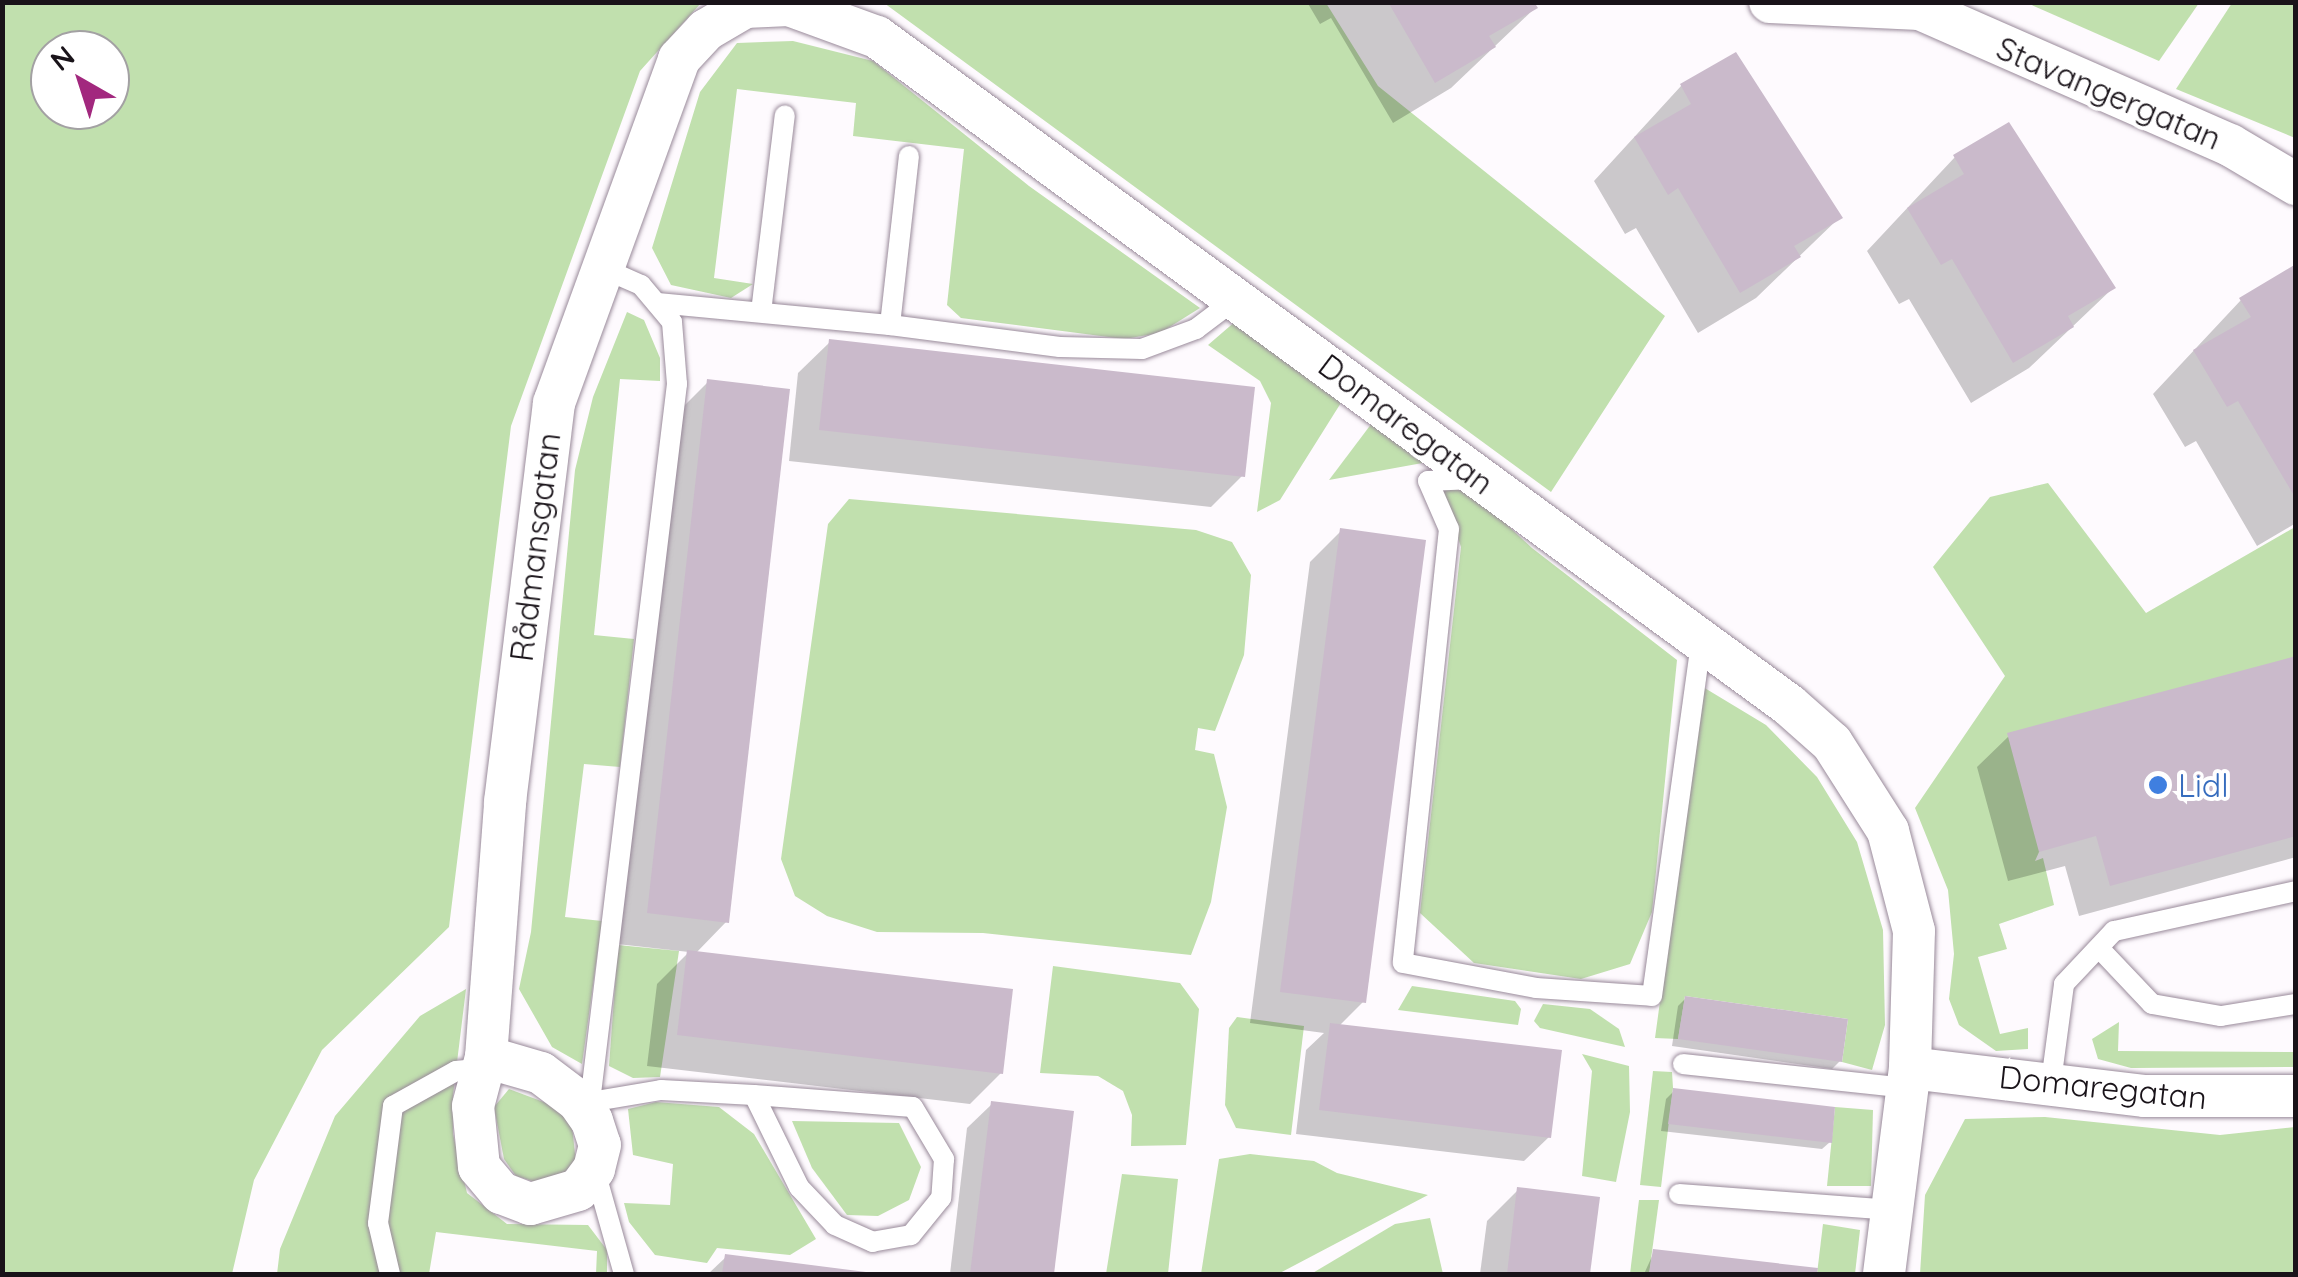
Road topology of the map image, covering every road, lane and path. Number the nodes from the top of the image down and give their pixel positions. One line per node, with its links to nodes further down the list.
1 (1770, 2): 2 (street, Stavangergatan)
2 (1917, 6): 6 (street, Stavangergatan)
3 (680, 58): 7 (street, Rådmansgatan); 8 (street, Domaregatan)
4 (785, 115): 10 (lane)
5 (909, 156): 11 (lane)
6 (2296, 184)
7 (600, 267): 9 (lane); 17 (street, Rådmansgatan)
8 (1237, 298): 11 (lane); 12 (street, Domaregatan)
9 (656, 303): 10 (lane); 21 (lane)
10 (761, 312): 11 (lane)
11 (890, 325)
12 (1480, 478): 13 (street, Domaregatan); 13 (lane)
13 (1702, 642): 19 (street, Domaregatan)
14 (2296, 891): 15 (lane)
15 (2099, 948): 16 (lane); 20 (lane)
16 (2296, 1004)
17 (485, 1063): 23 (street); 23 (street, Rådmansgatan); 26 (lane)
18 (1683, 1064): 19 (lane)
19 (1909, 1078): 20 (street, Domaregatan); 25 (street, Domaregatan)
20 (2051, 1082): 22 (street, Domaregatan)
21 (754, 1095): 21 (lane)
22 (2296, 1096)
23 (594, 1169): 27 (lane)
24 (1679, 1194): 25 (lane)
25 (1892, 1210): 28 (street, Domaregatan)
26 (390, 1274)
27 (624, 1274)
28 (1884, 1274)

